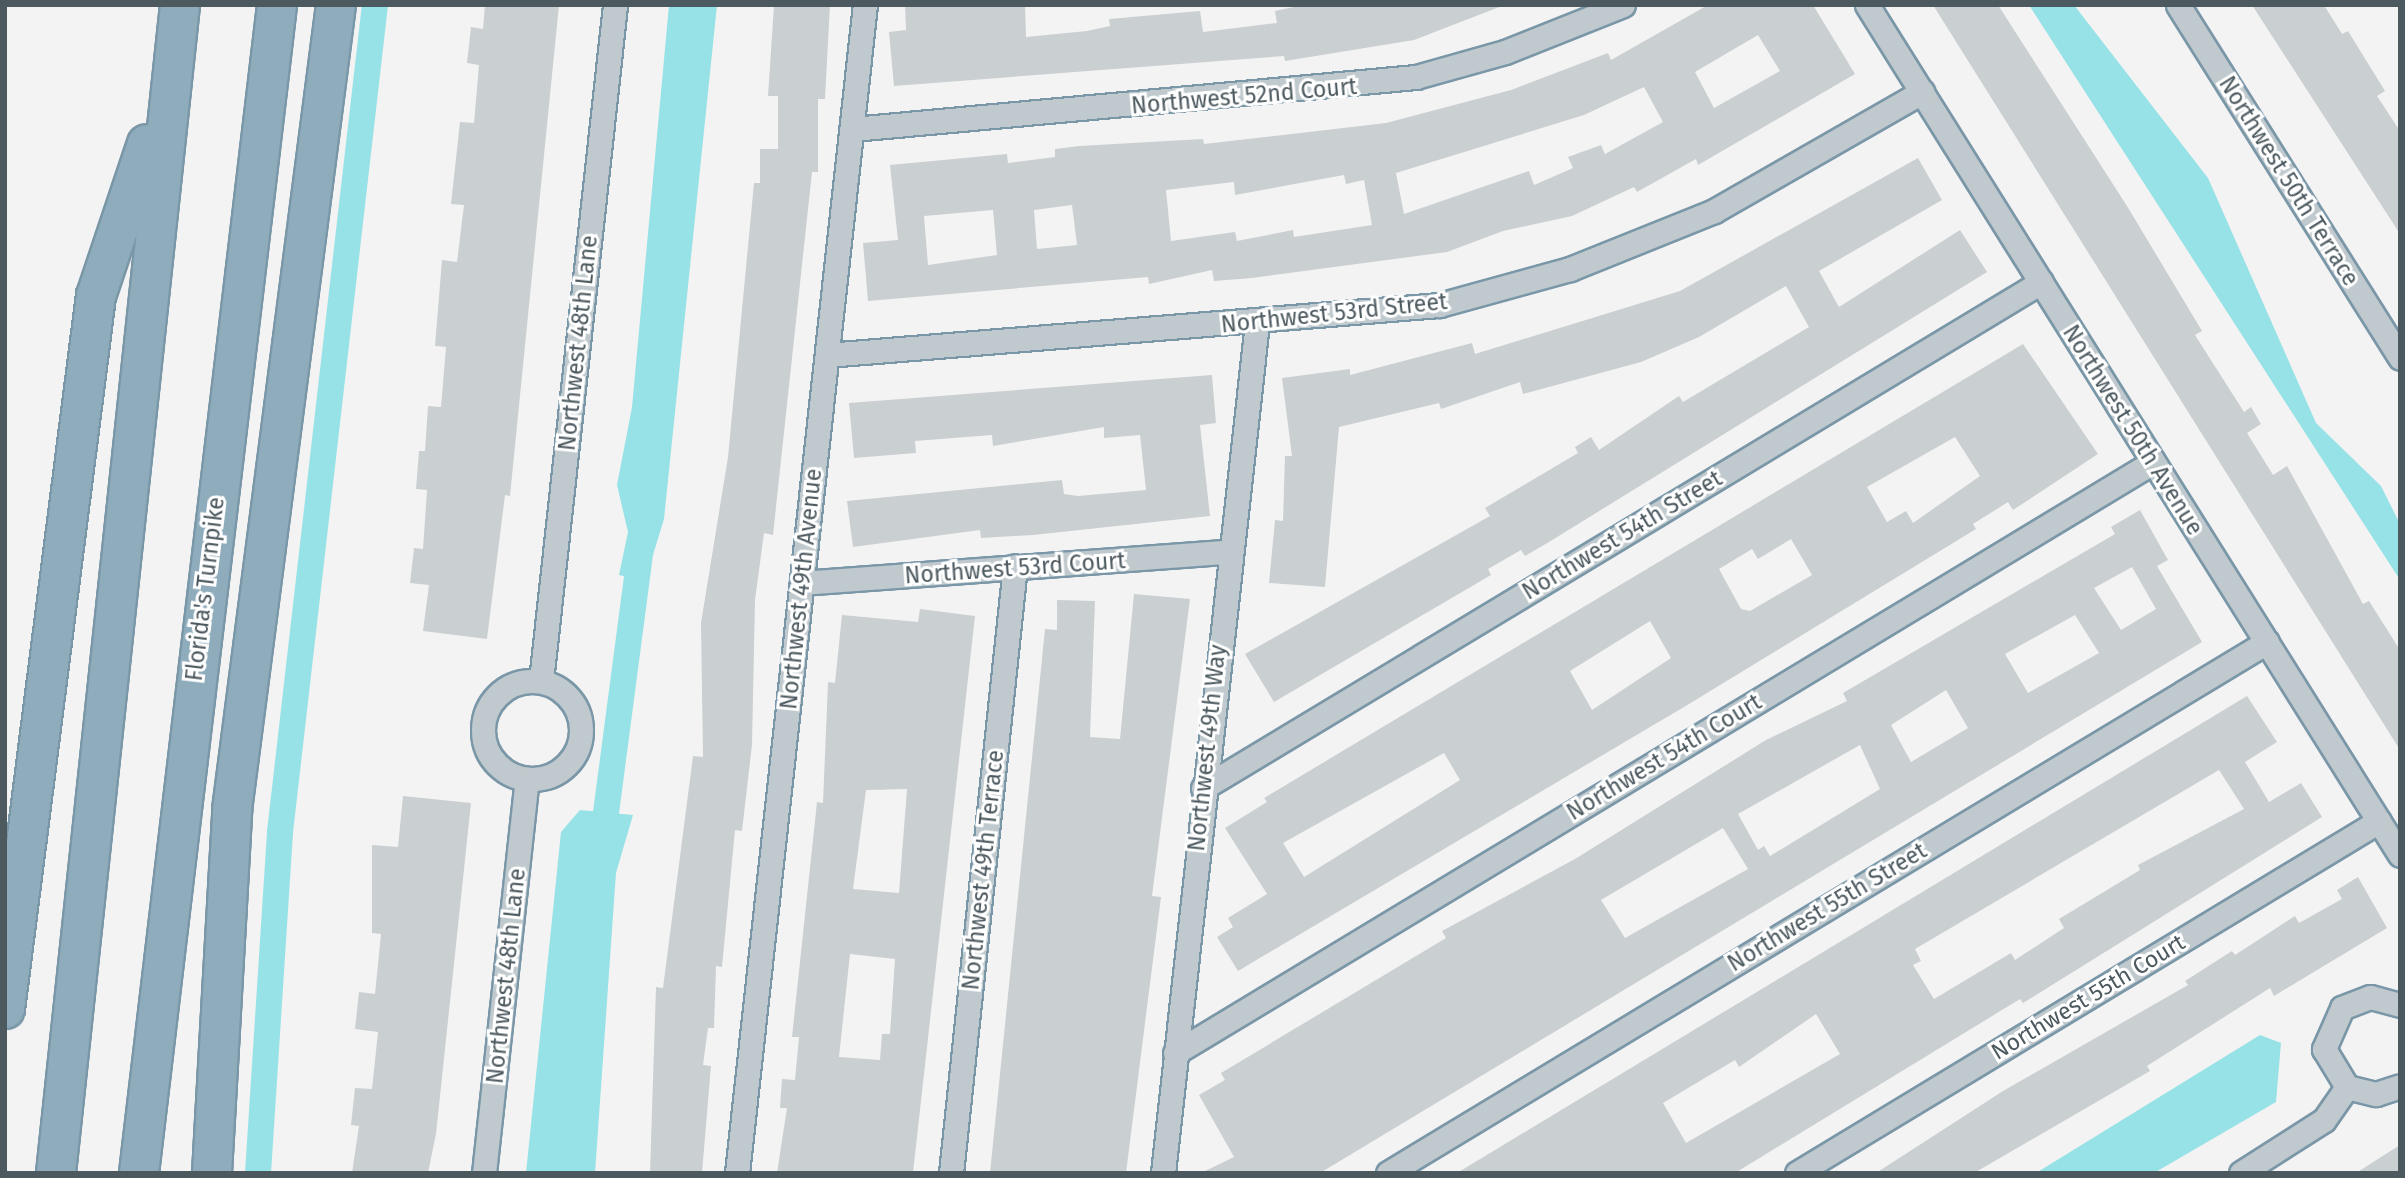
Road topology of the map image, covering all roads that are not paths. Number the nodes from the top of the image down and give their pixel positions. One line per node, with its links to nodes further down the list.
1 (180, 5): 9 (highway)
2 (277, 5): 32 (highway, Florida's Turnpike)
3 (335, 5): 33 (highway)
4 (615, 5): 21 (street, Northwest 48th Lane)
5 (866, 5): 11 (street, Northwest 49th Avenue)
6 (1623, 5): 11 (street, Northwest 52nd Court)
7 (1867, 5): 10 (street, Northwest 50th Avenue)
8 (2178, 5): 15 (street, Northwest 50th Terrace)
9 (169, 79): 27 (highway); 31 (highway)
10 (1922, 92): 12 (street, Northwest 50th Avenue); 13 (street, Northwest 53rd Street)
11 (853, 129): 14 (street, Northwest 49th Avenue)
12 (2041, 282): 16 (street, Northwest 50th Avenue); 23 (street, Northwest 54th Street)
13 (1257, 323): 14 (street, Northwest 53rd Street); 17 (street, Northwest 49th Way)
14 (827, 355): 19 (street, Northwest 49th Avenue)
15 (2400, 358)
16 (2153, 462): 20 (street, Northwest 50th Avenue); 28 (street, Northwest 54th Court)
17 (1229, 552): 18 (street, Northwest 53rd Court); 23 (street, Northwest 49th Way)
18 (1015, 566): 19 (street, Northwest 53rd Court); 36 (street, Northwest 49th Terrace)
19 (802, 583): 35 (street, Northwest 49th Avenue)
20 (2267, 642): 24 (street, Northwest 50th Avenue); 38 (street, Northwest 55th Street)
21 (541, 681): 22 (street); 22 (street)
22 (527, 779): 34 (street, Northwest 48th Lane)
23 (1203, 788): 28 (street, Northwest 49th Way)
24 (2379, 821): 25 (street, Northwest 50th Avenue); 39 (street, Northwest 55th Court)
25 (2400, 855)
26 (2400, 1005): 30 (street)
27 (5, 1009)
28 (1175, 1053): 37 (street, Northwest 49th Way)
29 (2400, 1086): 30 (street)
30 (2347, 1087): 40 (street)
31 (56, 1173)
32 (139, 1173)
33 (212, 1173)
34 (484, 1173)
35 (737, 1173)
36 (951, 1173)
37 (1163, 1173)
38 (1388, 1173)
39 (1797, 1173)
40 (2241, 1173)

